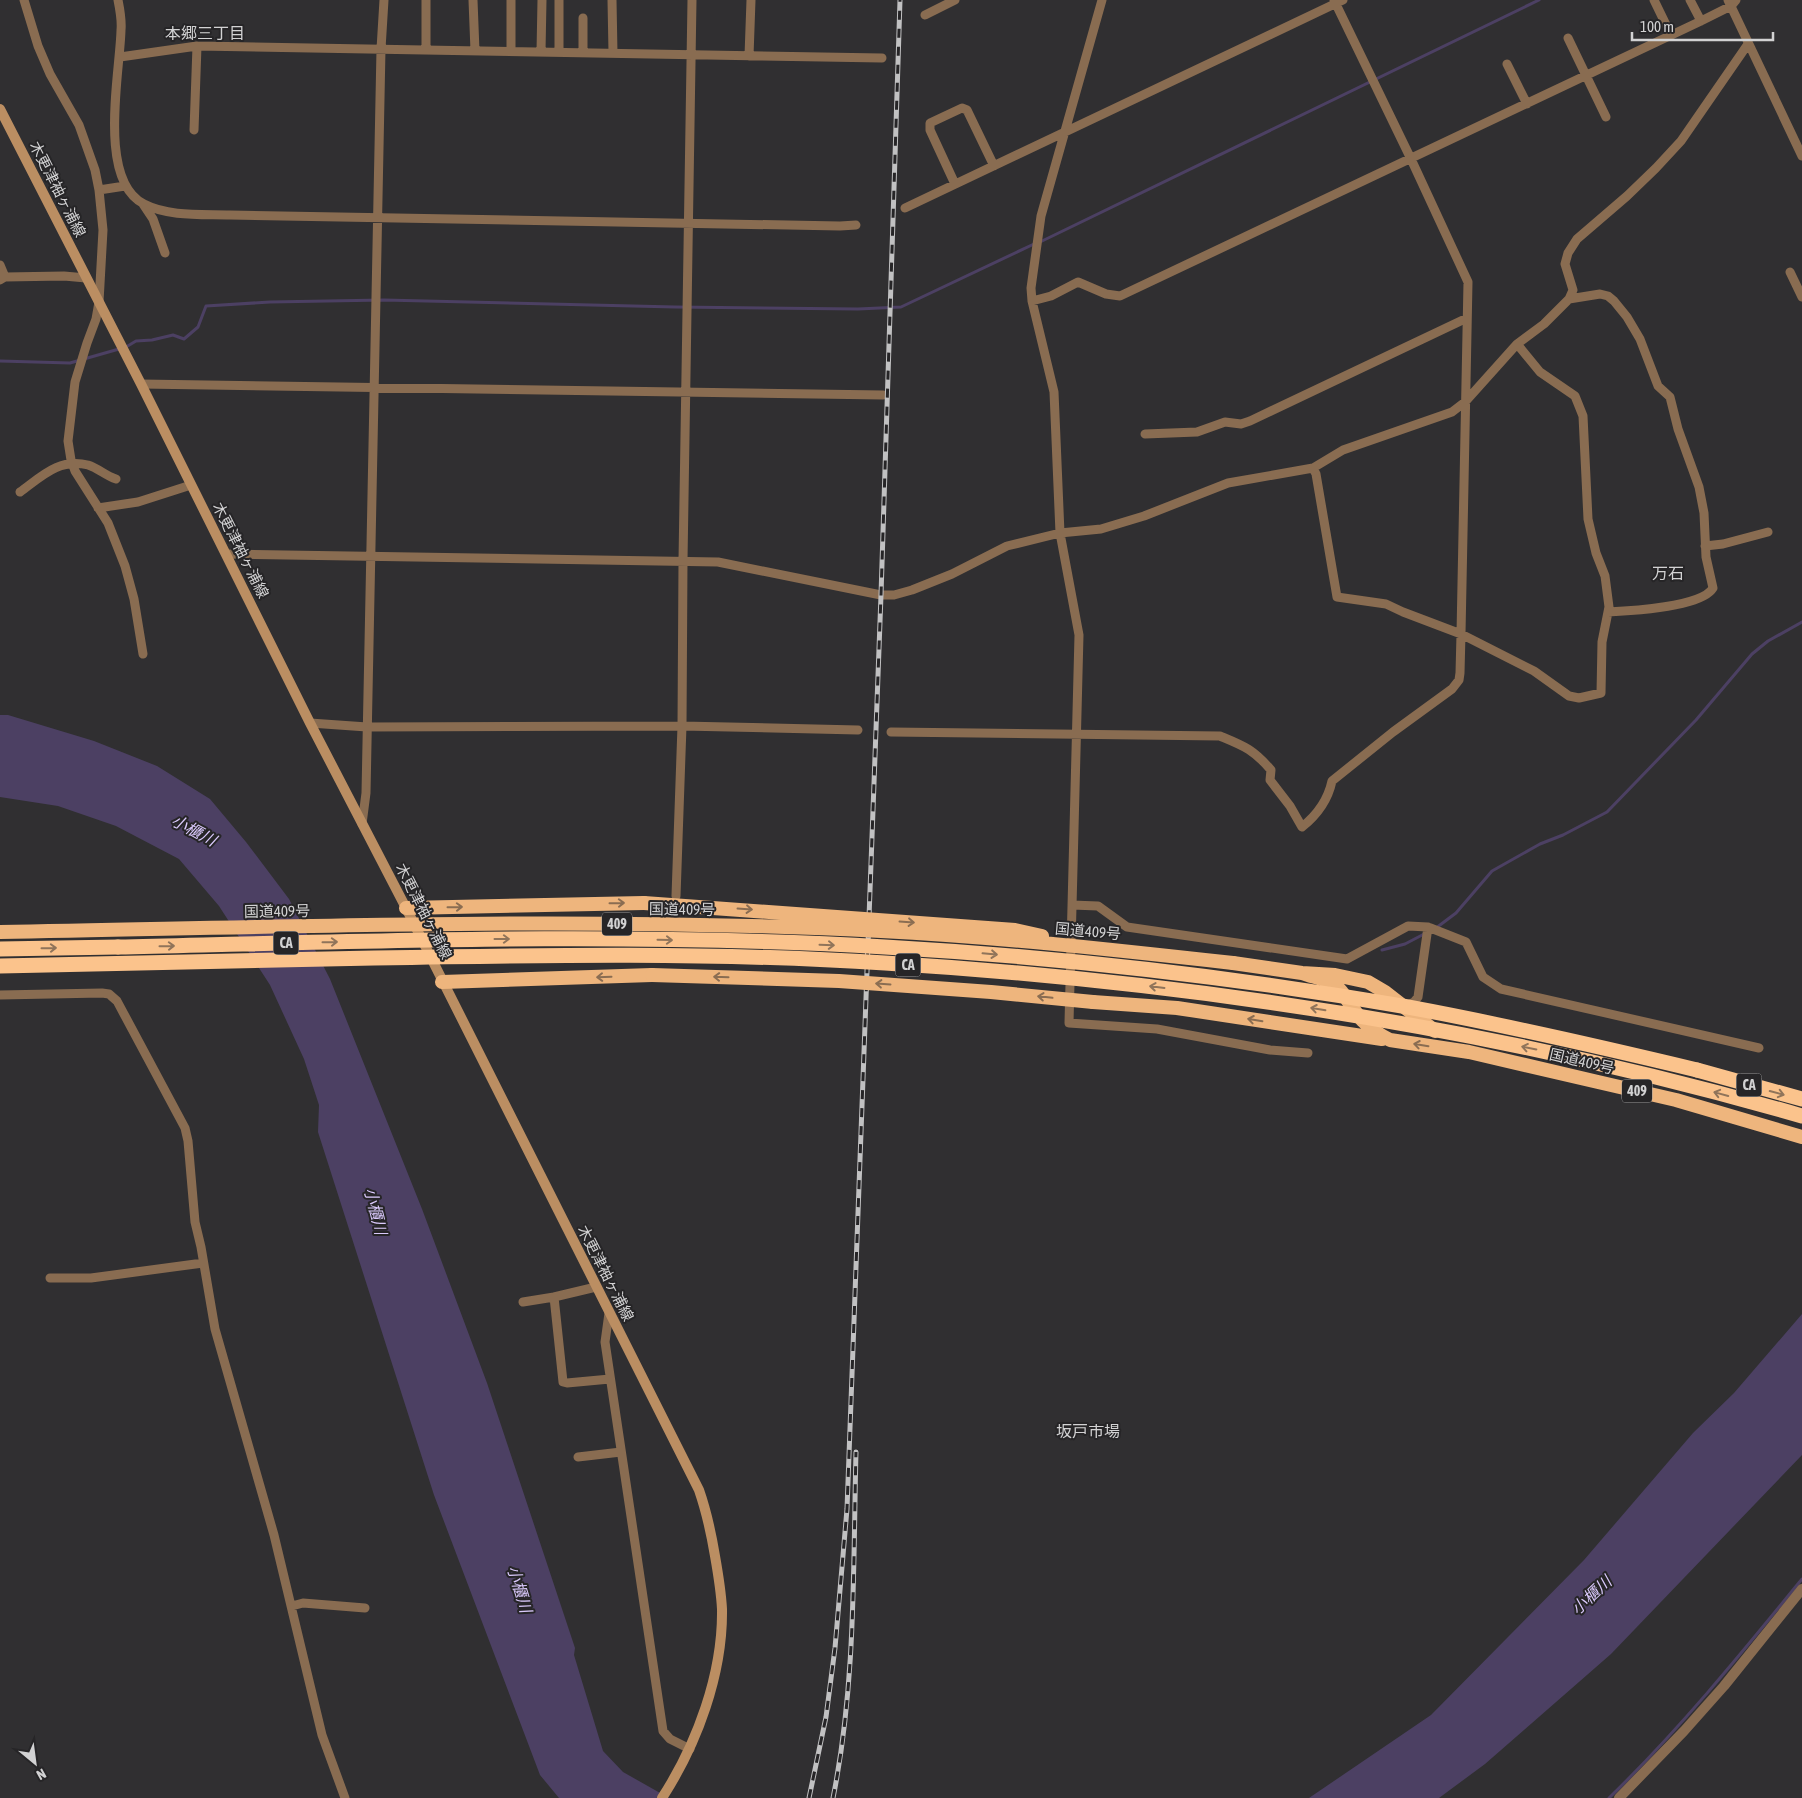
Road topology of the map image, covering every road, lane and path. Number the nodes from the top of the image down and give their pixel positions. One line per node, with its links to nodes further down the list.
1 (24, 0): 50 (street)
2 (118, 0): 35 (street)
3 (384, 0): 25 (street)
4 (426, 0): 26 (street)
5 (472, 0): 27 (street)
6 (511, 0): 28 (street)
7 (542, 0): 29 (street)
8 (559, 0): 30 (street)
9 (612, 0): 32 (street)
10 (692, 0): 33 (street)
11 (751, 0): 34 (street)
12 (955, 0): 18 (street)
13 (1102, 0): 44 (street)
14 (1654, 0): 21 (street)
15 (1690, 0): 20 (street)
16 (1337, 1): 44 (street); 46 (street)
17 (1732, 2): 20 (street); 23 (street)
18 (926, 15)
19 (583, 18): 31 (street)
20 (1701, 21): 21 (street)
21 (1671, 35): 38 (street)
22 (1568, 38): 38 (street)
23 (1748, 44): 45 (street); 62 (street)
24 (197, 46): 25 (street); 35 (street); 43 (street)
25 (381, 49): 26 (street); 53 (street)
26 (426, 50): 27 (street)
27 (475, 51): 28 (street)
28 (511, 51): 29 (street)
29 (541, 52): 30 (street)
30 (559, 52): 31 (street)
31 (582, 53): 32 (street)
32 (613, 53): 33 (street)
33 (691, 55): 34 (street); 54 (street)
34 (749, 56): 36 (street)
35 (120, 57): 49 (street)
36 (882, 58)
37 (1507, 64): 39 (street)
38 (1586, 76): 39 (street); 41 (street)
39 (1527, 104): 46 (street)
40 (0, 109): 42 (main road, 木更津袖ヶ浦線)
41 (1606, 116)
42 (4, 125): 59 (main road, 木更津袖ヶ浦線)
43 (194, 130)
44 (1064, 134): 47 (street); 63 (street)
45 (1802, 156)
46 (1411, 159): 63 (street); 65 (street)
47 (994, 166): 48 (street); 48 (street)
48 (955, 184): 52 (street)
49 (126, 186): 50 (street); 51 (street)
50 (99, 190): 64 (street)
51 (143, 204): 53 (street); 56 (street)
52 (905, 208)
53 (379, 218): 54 (street); 68 (street)
54 (688, 223): 55 (street); 69 (street)
55 (856, 225)
56 (165, 253)
57 (0, 265): 60 (street)
58 (1790, 272): 61 (street)
59 (86, 278): 60 (street); 64 (main road, 木更津袖ヶ浦線)
60 (3, 279)
61 (1802, 297)
62 (1569, 298): 66 (street); 81 (street)
63 (1032, 301): 80 (street)
64 (99, 302): 67 (main road, 木更津袖ヶ浦線); 73 (street)
65 (1467, 318): 71 (street); 72 (street)
66 (1517, 344): 71 (street); 85 (street)
67 (141, 384): 68 (street); 76 (main road, 木更津袖ヶ浦線)
68 (375, 388): 69 (street); 83 (street)
69 (686, 392): 70 (street); 84 (street)
70 (883, 395)
71 (1464, 402): 74 (street); 86 (street)
72 (1145, 434)
73 (72, 463): 75 (street); 77 (street); 78 (street)
74 (1313, 468): 80 (street); 86 (street)
75 (116, 479)
76 (191, 485): 78 (street); 82 (main road, 木更津袖ヶ浦線)
77 (20, 492)
78 (98, 508): 87 (street)
79 (1768, 532): 81 (street)
80 (1060, 533): 84 (street); 93 (street)
81 (1705, 546): 85 (street)
82 (226, 554): 83 (street); 88 (main road, 木更津袖ヶ浦線)
83 (372, 556): 84 (street); 89 (street)
84 (683, 561): 90 (street)
85 (1608, 612): 86 (street)
86 (1461, 634): 93 (street)
87 (143, 654)
88 (310, 723): 89 (street); 94 (main road, 木更津袖ヶ浦線)
89 (368, 726): 90 (street); 94 (street)
90 (682, 726): 91 (street); 95 (street)
91 (858, 730)
92 (891, 732): 93 (street)
93 (1077, 734): 96 (street)
94 (362, 824): 97 (main road, 木更津袖ヶ浦線)
95 (676, 896)
96 (1072, 905): 98 (street); 110 (street)
97 (406, 908): 100 (highway, one-way to 100, bridge); 104 (main road, 木更津袖ヶ浦線)
98 (1428, 927): 106 (street); 108 (street)
99 (0, 932): 100 (highway, 国道409号 / 409, bridge)
100 (1101, 948): 103 (highway, 国道409号 / 409, bridge)
101 (0, 950): 111 (highway, CA, one-way to 111, bridge)
102 (0, 966): 112 (highway, CA, one-way to 102, bridge)
103 (1302, 973): 106 (highway, 国道409号 / 409); 107 (highway, 国道409号 / 409)
104 (442, 982): 107 (highway, one-way to 104, bridge); 116 (main road, 木更津袖ヶ浦線)
105 (0, 995): 114 (street)
106 (1403, 1006): 109 (highway, 国道409号 / 409)
107 (1390, 1040): 109 (highway, 国道409号 / 409, one-way to 107)
108 (1759, 1048)
109 (1469, 1052): 113 (highway, 国道409号 / 409)
110 (1308, 1053)
111 (1802, 1099)
112 (1802, 1116)
113 (1802, 1137)
114 (204, 1263): 115 (street); 124 (street)
115 (50, 1278)
116 (596, 1287): 117 (street); 119 (main road, 木更津袖ヶ浦線)
117 (554, 1297): 118 (street); 120 (street)
118 (524, 1302)
119 (609, 1314): 120 (street); 126 (main road, 木更津袖ヶ浦線)
120 (610, 1379): 121 (street)
121 (621, 1452): 122 (street); 126 (street)
122 (578, 1457)
123 (1802, 1589): 129 (street)
124 (292, 1606): 125 (street); 127 (street)
125 (365, 1608)
126 (690, 1750): 128 (main road, 木更津袖ヶ浦線)
127 (346, 1798)
128 (662, 1798)
129 (1619, 1798)

